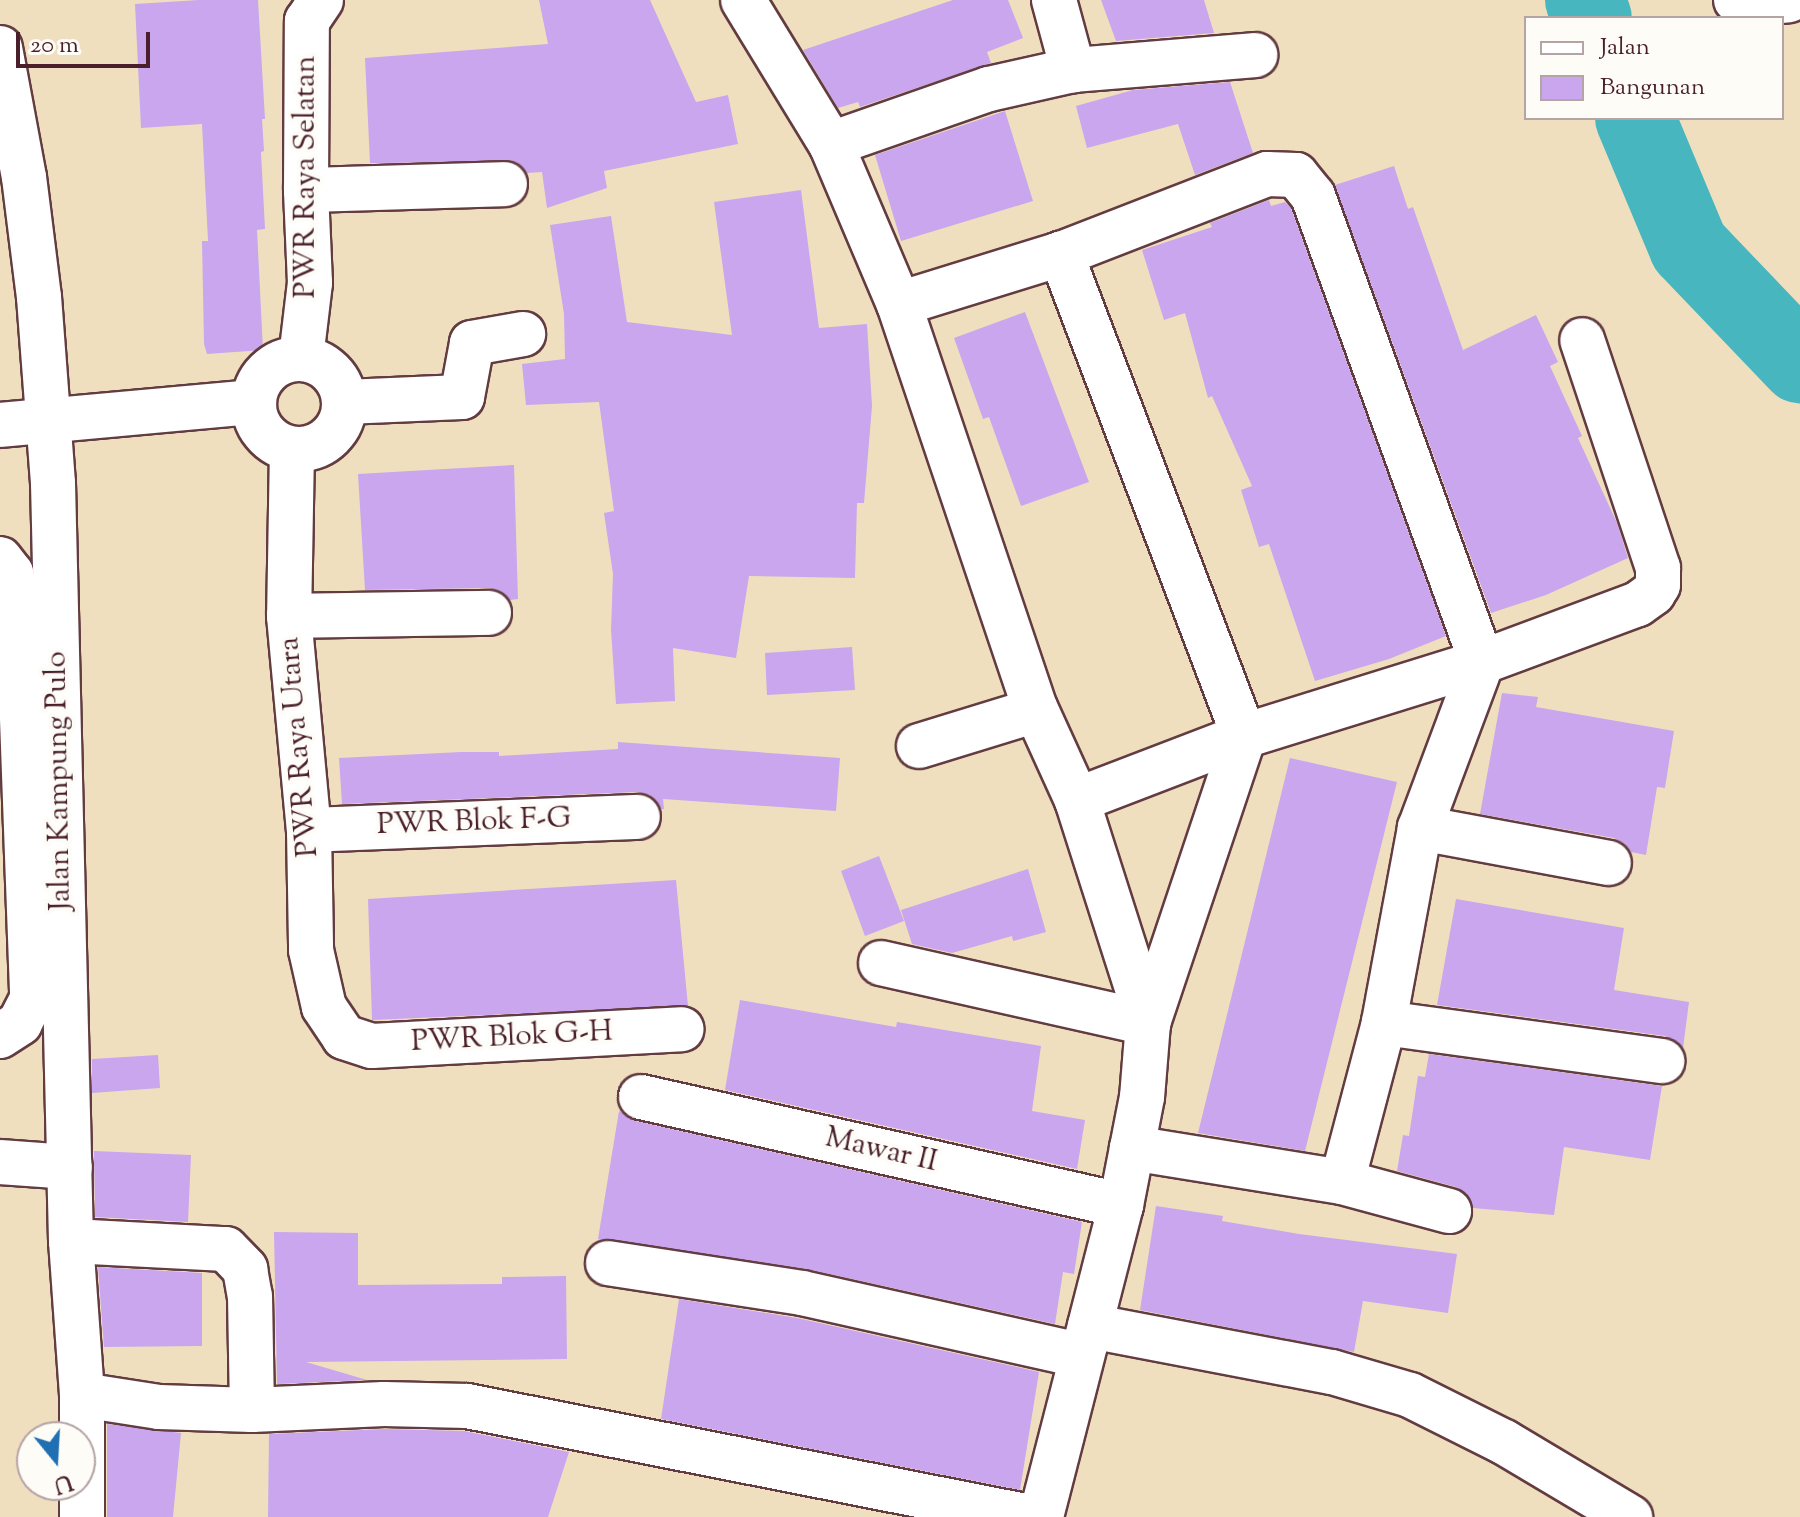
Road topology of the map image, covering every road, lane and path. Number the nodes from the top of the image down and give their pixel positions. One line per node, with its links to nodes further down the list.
1 (321, 0): 11 (street, PWR Raya Selatan)
2 (743, 0): 9 (street)
3 (1054, 0): 8 (street)
4 (1736, 0): 5 (street)
5 (1789, 0)
6 (0, 48): 19 (street, Jalan Kampung Pulo)
7 (1255, 55): 8 (street)
8 (1073, 70): 9 (street)
9 (831, 144): 13 (street)
10 (505, 184): 11 (street)
11 (306, 190): 16 (street, PWR Raya Selatan)
12 (1061, 254): 13 (street); 25 (street); 27 (street)
13 (899, 304): 26 (street)
14 (523, 334): 18 (street)
15 (1582, 340): 25 (street)
16 (301, 358): 17 (street); 18 (street)
17 (254, 402): 19 (street); 21 (street)
18 (345, 402): 21 (street)
19 (48, 420): 20 (street); 45 (street, Jalan Kampung Pulo)
20 (0, 425)
21 (292, 449): 24 (street, PWR Raya Utara)
22 (0, 559): 30 (street)
23 (489, 613): 24 (street)
24 (289, 616): 33 (street, PWR Raya Utara)
25 (1482, 662): 27 (street); 32 (street)
26 (1036, 710): 28 (street); 29 (street)
27 (1244, 736): 29 (street); 36 (street)
28 (919, 746)
29 (1077, 800): 36 (street)
30 (12, 802): 39 (street)
31 (638, 817): 33 (street, PWR Blok F-G)
32 (1420, 828): 34 (street); 37 (street)
33 (309, 830): 40 (street, PWR Raya Utara)
34 (1609, 863)
35 (881, 963): 36 (street)
36 (1148, 1023): 43 (street)
37 (1384, 1023): 41 (street); 46 (street)
38 (682, 1029): 40 (street, PWR Blok G-H)
39 (0, 1036)
40 (344, 1037)
41 (1662, 1061)
42 (641, 1097): 47 (street, Mawar II)
43 (1132, 1148): 46 (street); 47 (street)
44 (0, 1162): 45 (street)
45 (70, 1167): 49 (street, Jalan Kampung Pulo)
46 (1342, 1182): 48 (street)
47 (1121, 1205): 51 (street)
48 (1449, 1211)
49 (71, 1241): 52 (street, Jalan Kampung Pulo); 53 (street)
50 (608, 1263): 51 (street)
51 (1085, 1340): 56 (street); 57 (street)
52 (82, 1395): 53 (street); 54 (street, Jalan Kampung Pulo)
53 (252, 1410): 55 (street)
54 (82, 1517)
55 (1030, 1517)
56 (1041, 1517)
57 (1630, 1517)

